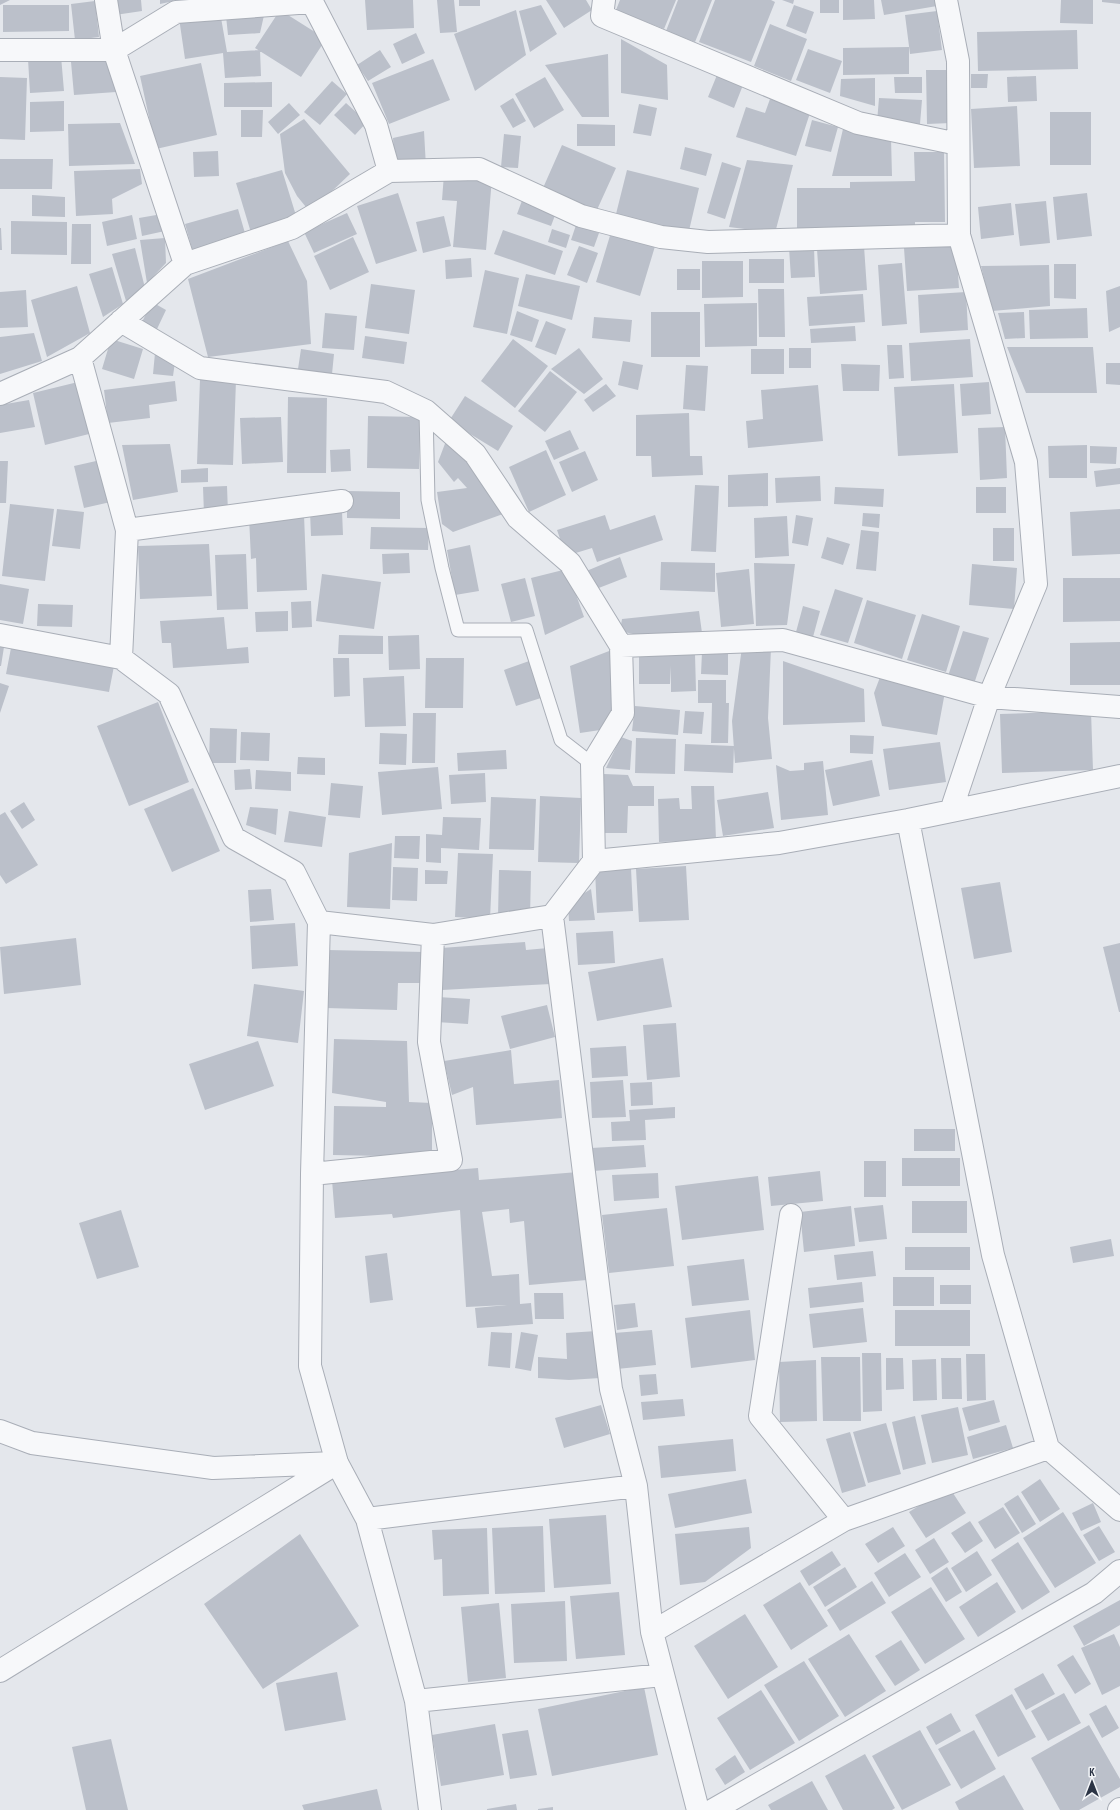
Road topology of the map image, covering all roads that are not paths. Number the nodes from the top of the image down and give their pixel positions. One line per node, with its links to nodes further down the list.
1 (106, 0): 6 (street)
2 (604, 0): 7 (street)
3 (946, 0): 7 (street)
4 (312, 1): 6 (street); 8 (street)
5 (0, 50): 6 (street)
6 (114, 50): 10 (street)
7 (958, 144): 9 (street)
8 (389, 171): 9 (street); 10 (street)
9 (959, 235): 20 (street)
10 (185, 264): 11 (street)
11 (121, 321): 12 (street); 14 (street)
12 (80, 358): 13 (street); 16 (street)
13 (0, 394)
14 (426, 411): 18 (street); 22 (lane)
15 (342, 501): 16 (street)
16 (127, 530): 19 (street)
17 (0, 635): 19 (street)
18 (621, 646): 20 (street); 22 (street)
19 (121, 658): 28 (street)
20 (989, 697): 21 (street); 24 (street)
21 (1120, 707)
22 (592, 764): 26 (street)
23 (1120, 776): 24 (street)
24 (952, 811): 25 (street)
25 (908, 820): 26 (street); 33 (street)
26 (594, 861): 27 (street)
27 (552, 916): 29 (street); 35 (street)
28 (319, 922): 29 (street); 30 (street)
29 (433, 935): 30 (street)
30 (312, 1174): 34 (street)
31 (791, 1215): 38 (street)
32 (0, 1431): 34 (street)
33 (1048, 1448): 36 (street); 38 (street)
34 (337, 1463): 37 (street); 41 (street)
35 (636, 1486): 37 (street); 40 (street)
36 (1120, 1510)
37 (367, 1519): 43 (street)
38 (844, 1520): 40 (street)
39 (1120, 1571): 46 (street)
40 (652, 1632): 42 (street)
41 (0, 1671)
42 (662, 1676): 43 (street); 45 (street)
43 (416, 1701): 44 (street)
44 (430, 1810)
45 (698, 1810)
46 (714, 1810)

